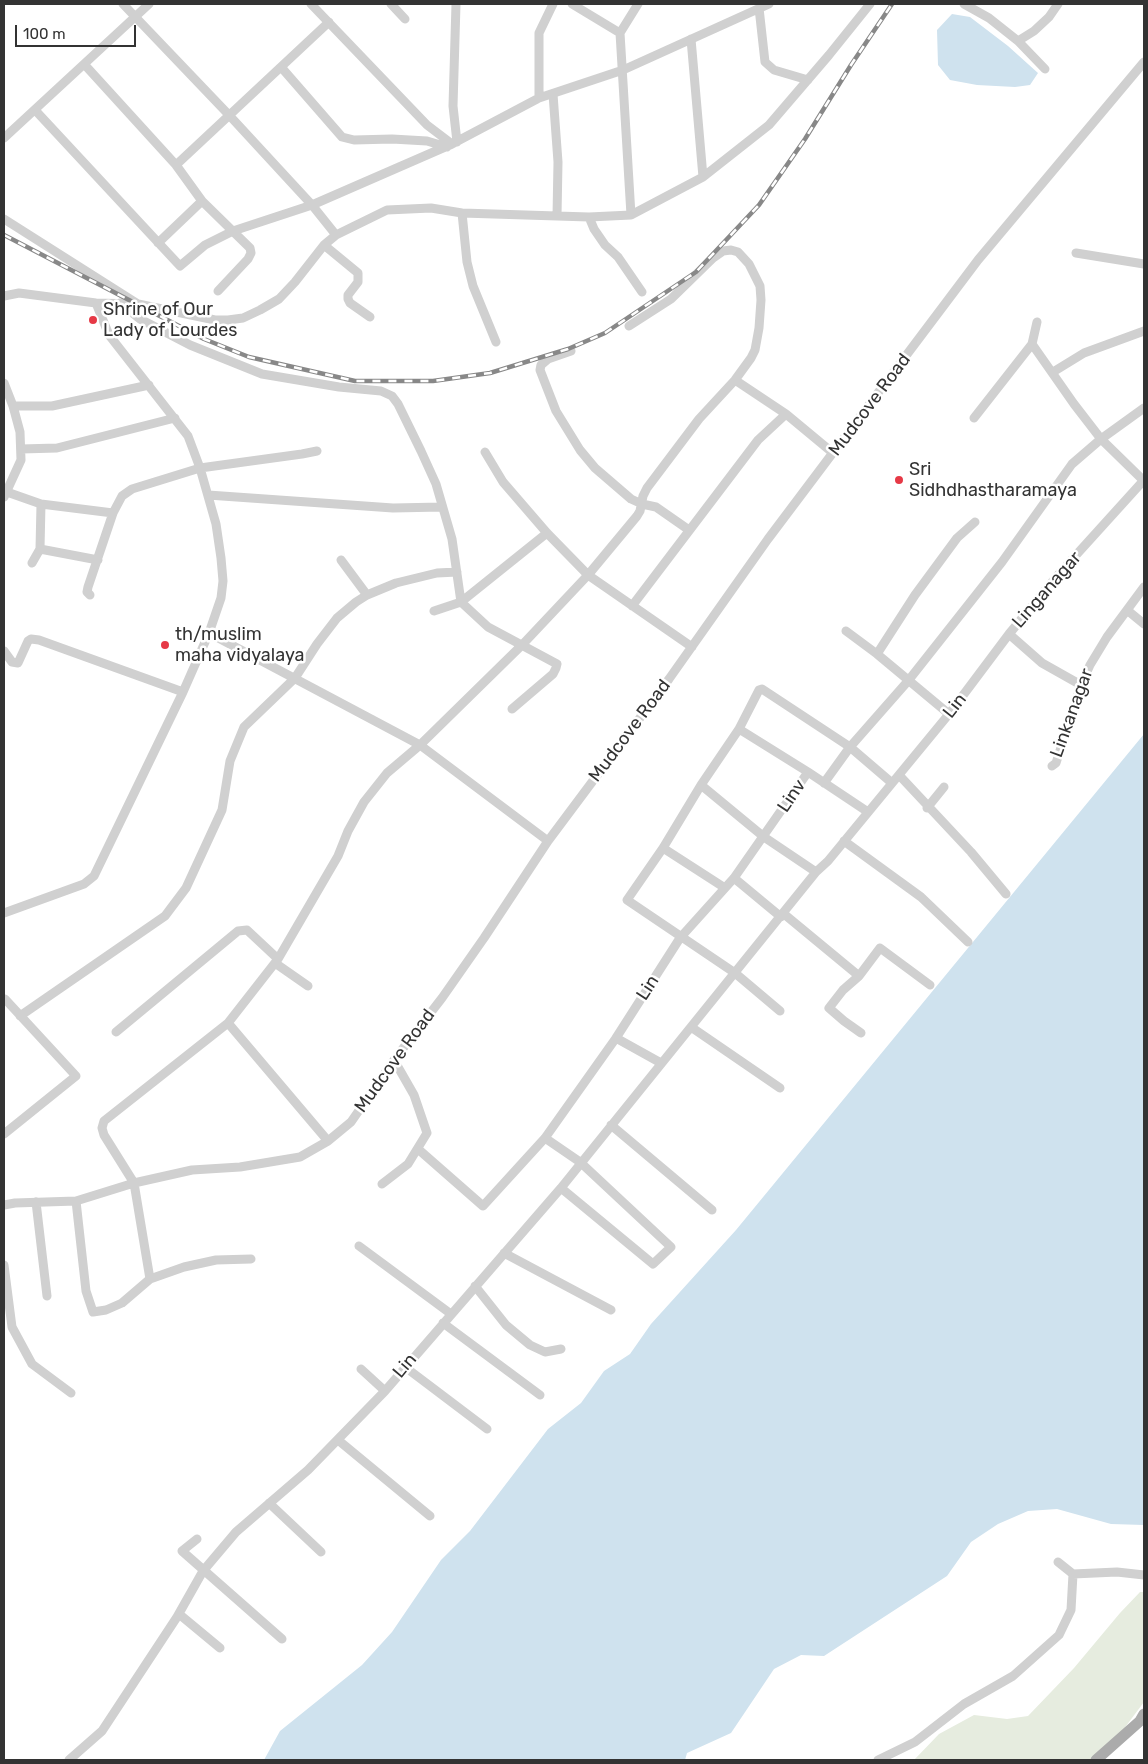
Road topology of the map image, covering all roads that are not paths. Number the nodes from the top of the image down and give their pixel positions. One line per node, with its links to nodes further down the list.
1 (123, 4): 14 (street)
2 (149, 4): 14 (street)
3 (311, 4): 16 (street)
4 (391, 4): 15 (street)
5 (456, 4): 31 (street)
6 (553, 4): 27 (street)
7 (572, 4): 17 (street)
8 (638, 4): 17 (street)
9 (769, 4): 13 (street)
10 (870, 4): 25 (street)
11 (964, 4): 19 (street)
12 (1058, 4): 19 (street)
13 (759, 8): 18 (street); 25 (street)
14 (135, 17): 21 (street); 29 (street)
15 (405, 19)
16 (329, 22): 22 (street); 31 (street)
17 (620, 33): 24 (street)
18 (691, 39): 24 (street); 33 (street)
19 (1018, 41): 23 (street)
20 (1144, 62): 73 (street, Mudcove Road)
21 (84, 64): 28 (street); 32 (street)
22 (281, 67): 29 (street); 31 (street)
23 (1045, 69)
24 (623, 70): 26 (street); 38 (street)
25 (808, 80): 33 (street)
26 (553, 94): 27 (street); 37 (street)
27 (539, 98): 31 (street)
28 (34, 110): 30 (street); 43 (street)
29 (229, 115): 32 (street); 35 (street)
30 (4, 138)
31 (452, 144): 35 (street)
32 (176, 165): 34 (street)
33 (703, 178): 38 (street)
34 (202, 201): 41 (street); 43 (street)
35 (312, 205): 41 (street); 42 (street)
36 (462, 213): 37 (street); 42 (street); 57 (street)
37 (557, 216): 39 (street)
38 (631, 216): 39 (street)
39 (589, 217): 48 (street)
40 (4, 220): 52 (street)
41 (233, 231): 43 (street); 47 (street)
42 (336, 235): 44 (street)
43 (158, 243)
44 (324, 245): 52 (street); 53 (street)
45 (1076, 254): 46 (street)
46 (1144, 264)
47 (218, 291)
48 (642, 292)
49 (4, 296): 50 (street)
50 (96, 303): 51 (street); 63 (street)
51 (120, 303): 52 (street); 80 (street)
52 (138, 304)
53 (370, 317)
54 (1037, 322): 58 (street)
55 (629, 326): 61 (street)
56 (1144, 331): 60 (street)
57 (496, 342)
58 (1032, 344): 60 (street); 68 (street)
59 (571, 351): 79 (street)
60 (1052, 372): 69 (street)
61 (735, 380): 66 (street); 79 (street)
62 (4, 383): 64 (street)
63 (148, 385): 64 (street); 67 (street)
64 (13, 406): 70 (street)
65 (1144, 408): 69 (street)
66 (786, 414): 73 (street); 83 (street)
67 (175, 418): 70 (street); 74 (street)
68 (974, 418)
69 (1101, 439): 75 (street); 107 (street)
70 (21, 449): 76 (street)
71 (317, 451): 74 (street)
72 (485, 452): 84 (street)
73 (833, 453): 103 (street, Mudcove Road)
74 (200, 468): 77 (street); 81 (street)
75 (1144, 480): 101 (street, Linganagar)
76 (5, 494): 78 (street)
77 (208, 495): 80 (street); 100 (street)
78 (42, 504): 81 (street); 85 (street)
79 (642, 504): 83 (street); 90 (street)
80 (442, 507): 89 (street)
81 (113, 513): 86 (street)
82 (975, 522): 105 (street)
83 (689, 530): 95 (street)
84 (547, 533): 90 (street); 94 (street)
85 (40, 549): 86 (street); 88 (street)
86 (98, 560): 92 (street)
87 (341, 560): 93 (street)
88 (32, 563)
89 (457, 572): 93 (street); 94 (street)
90 (588, 575): 95 (street); 102 (street)
91 (1144, 587): 97 (street, Linkanagar)
92 (90, 595)
93 (367, 595): 106 (street)
94 (461, 602): 96 (street); 102 (street)
95 (632, 606): 103 (street)
96 (434, 610)
97 (1126, 610): 98 (street); 108 (street, Linkanagar)
98 (1144, 624)
99 (846, 631): 105 (street)
100 (209, 633): 106 (street); 109 (street)
101 (1009, 634): 108 (street, Linganagar); 111 (street, Lin)
102 (523, 644): 110 (street); 113 (street)
103 (692, 647): 124 (street, Mudcove Road)
104 (4, 651): 109 (street)
105 (876, 654): 107 (street)
106 (295, 678): 113 (street); 142 (street)
107 (908, 681): 111 (street); 114 (street)
108 (1081, 685): 115 (street, Linkanagar)
109 (183, 692): 131 (street)
110 (512, 709)
111 (950, 714): 117 (street, Lin)
112 (739, 729): 114 (street); 116 (street); 119 (street)
113 (420, 745): 124 (street); 135 (street)
114 (850, 747): 117 (street); 118 (street)
115 (1052, 766)
116 (808, 772): 118 (street, Linv); 123 (street, Linv)
117 (895, 779): 121 (street); 122 (street, Lin)
118 (824, 783): 122 (street, Linv)
119 (700, 785): 123 (street); 126 (street)
120 (944, 787): 121 (street)
121 (927, 808): 130 (street)
122 (868, 812): 125 (street, Lin)
123 (764, 837): 127 (street); 128 (street, Linv)
124 (548, 841): 148 (street, Mudcove Road)
125 (844, 841): 127 (street, Lin); 134 (street)
126 (663, 848): 129 (street); 133 (street)
127 (816, 872): 132 (street, Lin)
128 (734, 878): 129 (street, Lin); 132 (street)
129 (725, 888): 133 (street, Lin)
130 (1006, 894)
131 (4, 913)
132 (782, 916): 136 (street, Lin); 137 (street)
133 (680, 938): 136 (street); 147 (street, Lin)
134 (968, 942)
135 (276, 961): 139 (street); 143 (street); 145 (street)
136 (734, 973): 141 (street); 144 (street, Lin)
137 (859, 976): 138 (street); 146 (street)
138 (930, 985)
139 (308, 986)
140 (5, 999): 142 (street)
141 (780, 1011)
142 (20, 1016): 152 (street)
143 (228, 1023): 154 (street); 157 (street)
144 (691, 1027): 149 (street, Lin); 150 (street)
145 (116, 1032)
146 (861, 1033)
147 (616, 1038): 149 (street); 153 (street, Lin)
148 (394, 1060): 154 (street, Mudcove Road); 155 (street)
149 (661, 1063): 151 (street, Lin)
150 (780, 1088)
151 (611, 1125): 156 (street, Lin); 163 (street)
152 (4, 1134)
153 (546, 1138): 155 (street, Lin); 156 (street)
154 (328, 1141): 157 (street, Mudcove Road)
155 (418, 1149): 158 (street)
156 (580, 1162): 159 (street, Lin); 159 (street)
157 (134, 1183): 160 (street, Mudcove Road); 168 (street)
158 (382, 1184)
159 (561, 1188): 165 (street, Lin)
160 (76, 1201): 161 (street, Mudcove Road); 168 (street)
161 (36, 1202): 162 (street, Mudcove Road); 170 (street)
162 (4, 1205)
163 (712, 1210)
164 (359, 1246): 172 (street)
165 (504, 1252): 169 (street, Lin); 171 (street)
166 (251, 1259): 168 (street)
167 (4, 1265): 178 (street)
168 (150, 1279)
169 (476, 1286): 172 (street, Lin); 174 (street)
170 (47, 1296)
171 (611, 1310)
172 (451, 1314): 173 (street, Lin)
173 (443, 1323): 175 (street, Lin); 179 (street)
174 (561, 1349)
175 (405, 1367): 177 (street, Lin); 180 (street)
176 (361, 1369): 177 (street)
177 (385, 1391): 181 (street, Lin)
178 (71, 1393)
179 (540, 1395)
180 (487, 1429)
181 (338, 1440): 182 (street, Lin); 183 (street)
182 (269, 1503): 185 (street); 187 (street, Lin)
183 (430, 1516)
184 (197, 1539): 187 (street)
185 (321, 1552)
186 (1058, 1562): 188 (street)
187 (204, 1571): 190 (street, Lin); 191 (street)
188 (1073, 1574): 189 (street); 195 (street)
189 (1144, 1575)
190 (179, 1614): 192 (street); 194 (street, Lin)
191 (282, 1639)
192 (220, 1648)
193 (1144, 1714): 196 (main road)
194 (69, 1760)
195 (878, 1760)
196 (1096, 1760)

